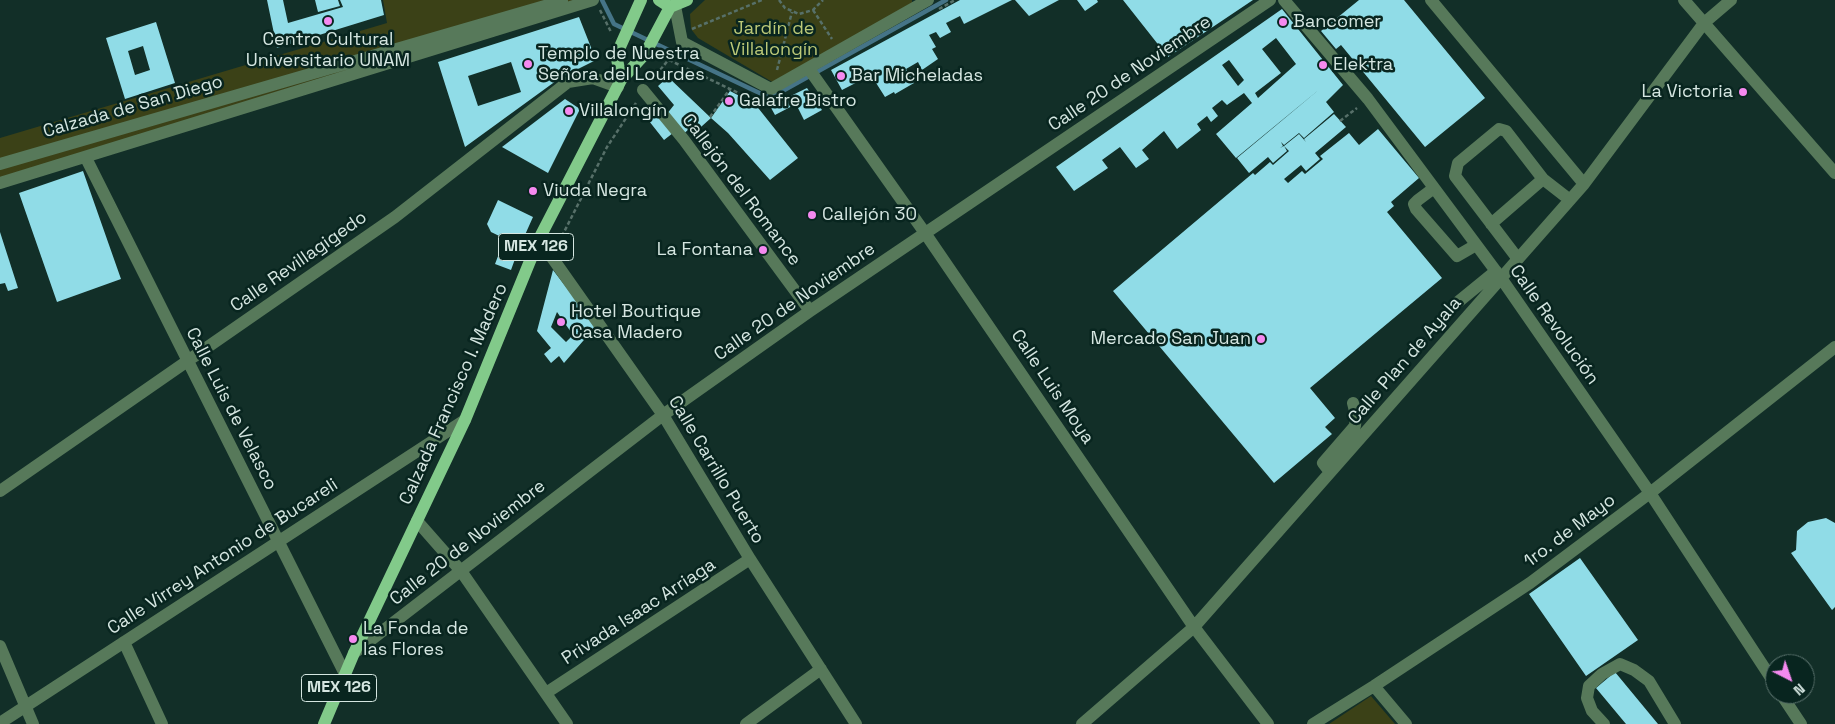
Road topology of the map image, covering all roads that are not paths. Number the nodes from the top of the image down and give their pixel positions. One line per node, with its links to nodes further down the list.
1 (565, 0): 18 (street, Calzada de San Diego)
2 (641, 0): 15 (main road)
3 (659, 0): 12 (main road)
4 (687, 0): 12 (main road)
5 (928, 0): 14 (street)
6 (1270, 0): 26 (street, Calle 20 de Noviembre)
7 (1284, 0): 23 (street, Calle Revolución)
8 (1432, 0): 22 (street)
9 (1684, 0): 13 (street)
10 (1732, 0): 13 (street, Calle Plan de Ayala)
11 (596, 4): 17 (street)
12 (673, 6): 14 (street); 15 (main road, MEX 126)
13 (1704, 22): 19 (street); 22 (street, Calle Plan de Ayala)
14 (809, 68): 26 (street, Calle Luis Moya)
15 (620, 84): 27 (main road, Calzada Francisco I. Madero / MEX 126); 34 (street, Calle Revillagigedo)
16 (643, 90): 32 (street, Callejón del Romance)
17 (86, 158): 21 (street); 34 (street, Calle Luis de Velasco)
18 (0, 164)
19 (1835, 173)
20 (1543, 179): 24 (street); 25 (street); 25 (street)
21 (0, 183)
22 (1584, 184): 24 (street, Calle Plan de Ayala)
23 (1434, 188): 28 (street, Calle Revolución); 28 (street)
24 (1570, 200): 29 (street, Calle Plan de Ayala)
25 (1491, 224): 29 (street)
26 (926, 233): 32 (street, Calle 20 de Noviembre); 45 (street, Calle Luis Moya)
27 (539, 240): 36 (street, Calle Carrillo Puerto); 37 (main road, Calzada Francisco I. Madero / MEX 126)
28 (1476, 245): 30 (street, Calle Revolución)
29 (1518, 259): 30 (street, Calle Plan de Ayala)
30 (1498, 275): 31 (street); 38 (street, Calle Plan de Ayala); 40 (street, Calle Revolución)
31 (1458, 302)
32 (810, 311): 36 (street, Calle 20 de Noviembre)
33 (1835, 347): 40 (street, 1ro. de Mayo)
34 (188, 361): 39 (street, Calle Revillagigedo); 42 (street, Calle Luis de Velasco)
35 (1353, 403): 38 (street)
36 (663, 415): 43 (street, Calle Carrillo Puerto); 44 (street, Calle 20 de Noviembre)
37 (465, 420): 41 (main road, Calzada Francisco I. Madero / MEX 126); 42 (street, Calle Virrey Antonio de Bucareli)
38 (1330, 472): 45 (street, Calle Plan de Ayala)
39 (0, 491)
40 (1650, 493): 49 (street, Calle Revolución); 52 (street, 1ro. de Mayo)
41 (417, 522): 44 (street); 48 (main road, Calzada Francisco I. Madero / MEX 126)
42 (278, 542): 46 (street, Calle Virrey Antonio de Bucareli); 51 (street, Calle Luis de Velasco)
43 (750, 559): 50 (street, Calle Carrillo Puerto); 53 (street, Privada Isaac Arriaga)
44 (461, 571): 48 (street, Calle 20 de Noviembre); 53 (street)
45 (1194, 627): 63 (street, Calle Plan de Ayala); 64 (street, Calle Luis Moya)
46 (124, 642): 55 (street, Calle Virrey Antonio de Bucareli); 58 (street)
47 (0, 646): 55 (street)
48 (354, 653): 51 (main road, Calzada Francisco I. Madero / MEX 126)
49 (1765, 669)
50 (821, 670): 61 (street); 62 (street, Calle Carrillo Puerto)
51 (344, 674): 59 (main road, Calzada Francisco I. Madero / MEX 126)
52 (1374, 686): 65 (street, 1ro. de Mayo); 66 (street)
53 (546, 694): 60 (street)
54 (1788, 704): 69 (street)
55 (25, 706): 56 (street, Calle Virrey Antonio de Bucareli); 57 (street)
56 (0, 723)
57 (33, 724)
58 (162, 724)
59 (324, 724)
60 (567, 724)
61 (746, 724)
62 (856, 724)
63 (1082, 724)
64 (1268, 724)
65 (1313, 724)
66 (1406, 724)
67 (1604, 724): 68 (street)
68 (1675, 724)
69 (1801, 724)

